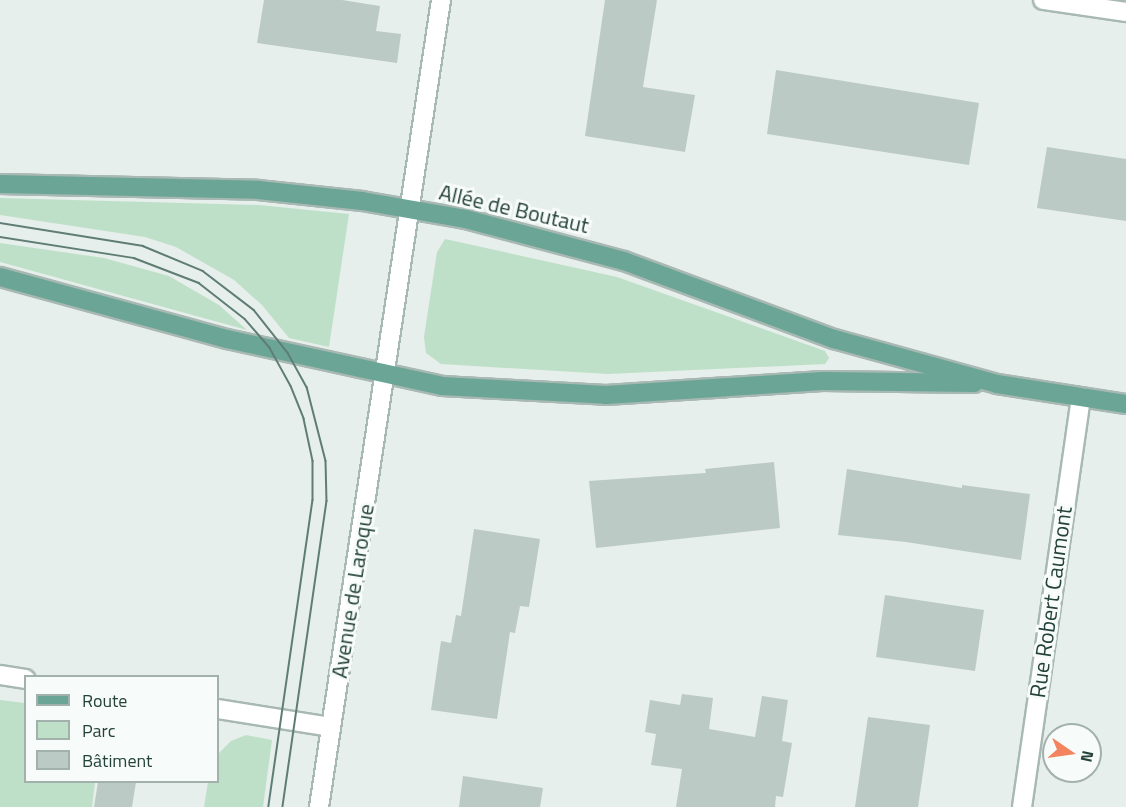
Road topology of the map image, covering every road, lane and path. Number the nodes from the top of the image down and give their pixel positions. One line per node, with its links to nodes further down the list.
1 (441, 0): 5 (street, Avenue de Laroque)
2 (1043, 0): 3 (street)
3 (1126, 12)
4 (0, 184): 5 (main road, Allée de Boutaut)
5 (411, 210): 7 (street, Avenue de Laroque); 8 (main road, Allée de Boutaut)
6 (0, 277): 7 (main road, Allée de Boutaut)
7 (386, 375): 8 (main road, Allée de Boutaut); 14 (street, Avenue de Laroque)
8 (997, 384): 9 (main road, Allée de Boutaut)
9 (1081, 397): 10 (main road, Allée de Boutaut); 16 (street, Rue Robert Caumont)
10 (1126, 404)
11 (0, 675): 12 (street)
12 (24, 679)
13 (219, 709): 14 (street)
14 (331, 727): 15 (street, Avenue de Laroque)
15 (319, 807)
16 (1022, 807)

